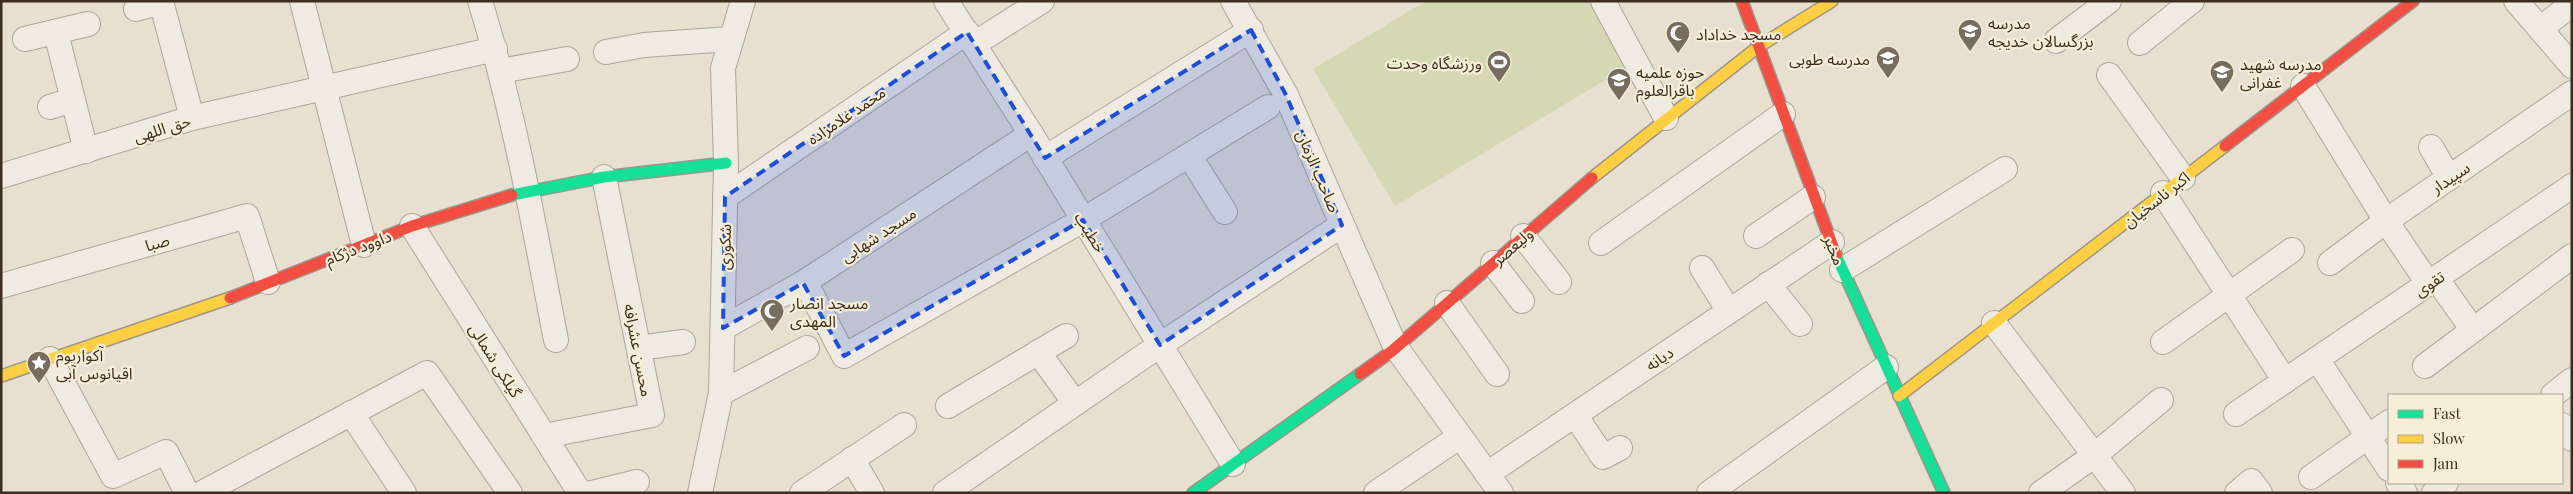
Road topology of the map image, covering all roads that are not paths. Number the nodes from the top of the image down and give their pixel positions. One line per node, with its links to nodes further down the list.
1 (302, 1): 33 (street)
2 (480, 1): 29 (street)
3 (742, 1): 23 (street, شکوری)
4 (946, 1): 22 (street, خطیب)
5 (1042, 1): 22 (street, محمد غلامزاده)
6 (1232, 1): 19 (street, صاحب الزمان)
7 (1603, 1): 38 (street)
8 (1742, 1): 26 (street, مخبر)
9 (1832, 1): 26 (street, ولیعصر)
10 (2109, 1): 24 (street)
11 (2192, 1): 25 (street)
12 (2413, 1): 32 (street, اکبر ناسخیان)
13 (2516, 1): 18 (street)
14 (162, 2): 16 (street); 37 (street)
15 (2572, 4): 18 (street)
16 (136, 8)
17 (88, 24): 20 (street)
18 (2540, 29): 30 (street)
19 (1250, 30): 43 (street); 58 (street, صاحب الزمان)
20 (56, 33): 21 (street); 41 (street)
21 (25, 38)
22 (970, 38): 39 (street, خطیب); 53 (street, محمد غلامزاده)
23 (730, 39): 27 (street); 44 (street, شکوری)
24 (2056, 41)
25 (2140, 43)
26 (1758, 47): 36 (street, مخبر); 38 (street, ولیعصر)
27 (606, 52)
28 (567, 59): 29 (street, حق اللهی)
29 (497, 60): 33 (street, حق اللهی); 51 (street)
30 (2572, 66)
31 (2109, 75): 48 (street)
32 (2302, 86): 48 (street, اکبر ناسخیان); 57 (street)
33 (325, 87): 37 (street, حق اللهی); 64 (street)
34 (2572, 93): 49 (street, سپیدار)
35 (1268, 107): 42 (street)
36 (1783, 114): 54 (street, مخبر); 63 (street)
37 (192, 118): 41 (street, حق اللهی)
38 (1666, 118): 60 (street, ولیعصر)
39 (1031, 134): 43 (street, خطیب); 74 (street, مسجد شهابی)
40 (2431, 147): 49 (street)
41 (86, 151): 46 (street, حق اللهی)
42 (1190, 157): 55 (street); 56 (street)
43 (1045, 158): 56 (street, خطیب)
44 (726, 163): 47 (street, داوود دژکام); 53 (street, شکوری)
45 (2005, 169): 70 (street)
46 (1, 176)
47 (604, 178): 51 (street, داوود دژکام); 91 (street, محسن عشرافه)
48 (2183, 178): 52 (street, اکبر ناسخیان)
49 (2449, 178): 57 (street, سپیدار)
50 (2572, 186): 71 (street, تقوی)
51 (527, 190): 59 (street, داوود دژکام); 86 (street)
52 (2163, 194): 77 (street); 81 (street, اکبر ناسخیان)
53 (725, 197): 83 (street, شکوری)
54 (1813, 198): 61 (street); 62 (street, مخبر)
55 (1225, 212)
56 (1084, 220): 74 (street); 89 (street, خطیب)
57 (2386, 221): 68 (street, سپیدار); 71 (street)
58 (1342, 225): 89 (street); 90 (street, صاحب الزمان)
59 (412, 226): 64 (street, داوود دژکام); 114 (street, گيلکی شمالی)
60 (1523, 236): 67 (street, ولیعصر); 73 (street)
61 (1756, 236)
62 (1832, 242): 70 (street, مخبر); 75 (street, دیانه)
63 (1601, 243)
64 (364, 246): 72 (street, داوود دژکام)
65 (2292, 250): 77 (street)
66 (2572, 256): 84 (street)
67 (1493, 263): 78 (street); 79 (street, ولیعصر)
68 (2330, 264)
69 (1702, 268): 80 (street)
70 (1842, 270): 97 (street, مخبر)
71 (2432, 280): 84 (street); 95 (street, تقوی)
72 (268, 282): 76 (street, صبا); 94 (street, داوود دژکام)
73 (1559, 282)
74 (803, 283): 83 (street, مسجد شهابی)
75 (1768, 284): 80 (street, دیانه); 82 (street)
76 (1, 286)
77 (2229, 294): 88 (street); 100 (street)
78 (1522, 301)
79 (1447, 303): 90 (street, ولیعصر); 98 (street)
80 (1729, 311): 110 (street, دیانه)
81 (1994, 323): 104 (street, اکبر ناسخیان); 119 (street)
82 (1800, 324)
83 (723, 328): 102 (street, شکوری)
84 (2473, 330): 96 (street)
85 (1066, 336): 93 (street)
86 (556, 340)
87 (683, 342): 91 (street)
88 (2163, 342)
89 (1160, 345): 106 (street); 121 (street, خطیب)
90 (1395, 346): 115 (street, صاحب الزمان); 121 (street, ولیعصر)
91 (639, 348): 114 (street, محسن عشرافه)
92 (807, 348): 102 (street)
93 (1038, 352): 106 (street); 107 (street)
94 (50, 359): 99 (street, داوود دژکام); 128 (street)
95 (2316, 359): 100 (street, تقوی); 116 (street)
96 (2425, 366)
97 (1886, 367): 104 (street, مخبر); 138 (street)
98 (1497, 374)
99 (1, 376)
100 (2285, 380): 109 (street, تقوی)
101 (2572, 380): 103 (street)
102 (721, 393): 132 (street, شکوری)
103 (2555, 394)
104 (1899, 396): 139 (street, مخبر)
105 (2162, 400): 119 (street)
106 (1075, 403): 135 (street)
107 (948, 406)
108 (351, 413): 129 (street); 130 (street); 131 (street)
109 (2236, 414)
110 (1575, 415): 118 (street); 125 (street, دیانه)
111 (2388, 423): 116 (street)
112 (904, 425): 120 (street)
113 (2563, 426): 117 (street)
114 (544, 436): 127 (street, گيلکی شمالی)
115 (1459, 437): 125 (street, صاحب الزمان); 137 (street)
116 (2368, 437): 122 (street); 123 (street)
117 (2572, 440)
118 (1620, 448)
119 (2094, 455): 140 (street); 141 (street)
120 (852, 459): 133 (street); 134 (street)
121 (1233, 464): 136 (street, ولیعصر)
122 (2388, 467)
123 (2311, 477)
124 (637, 482): 127 (street)
125 (1494, 484)
126 (2445, 484): 144 (street)
127 (580, 492)
128 (187, 493)
129 (202, 493)
130 (404, 493)
131 (510, 493)
132 (700, 493)
133 (802, 493)
134 (872, 493)
135 (945, 493)
136 (1193, 493)
137 (1376, 493)
138 (1709, 493)
139 (1944, 493)
140 (2041, 493)
141 (2123, 493)
142 (2237, 493): 143 (street)
143 (2260, 493)
144 (2434, 493)

